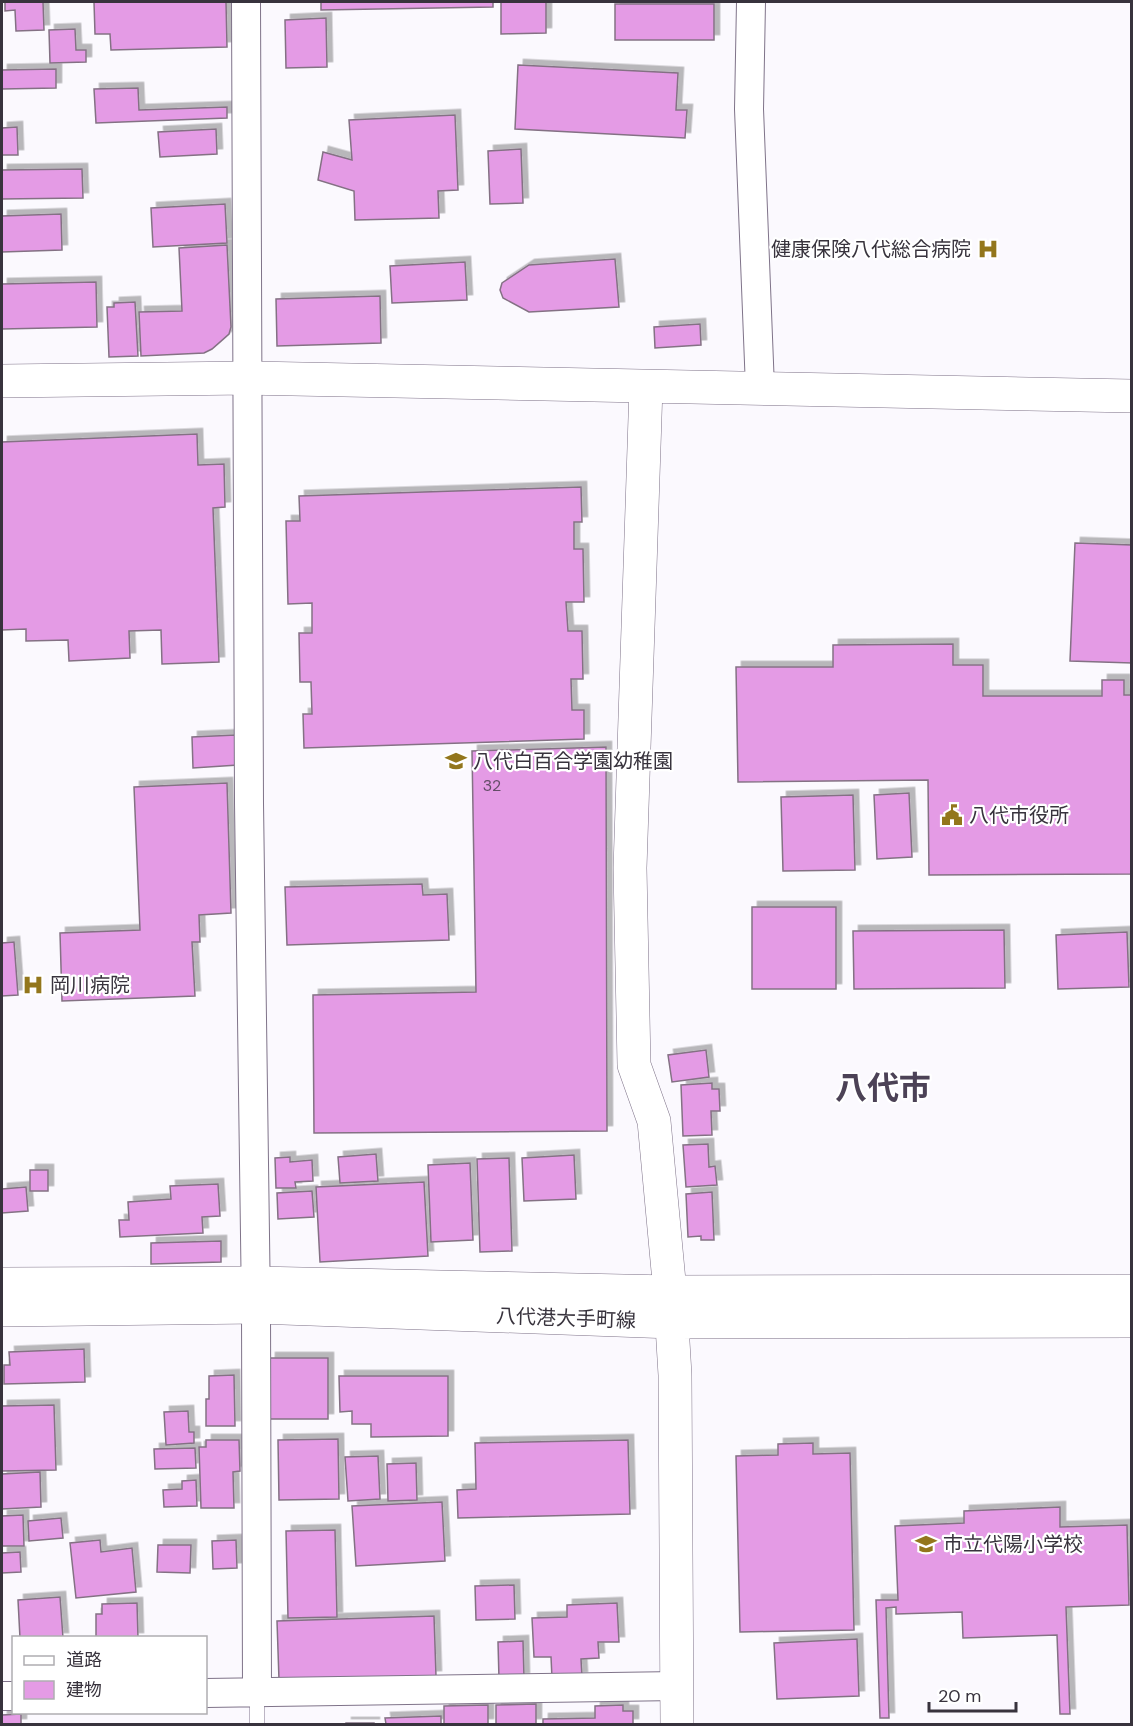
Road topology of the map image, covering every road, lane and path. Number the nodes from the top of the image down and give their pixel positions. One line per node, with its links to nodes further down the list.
1 (246, 2): 3 (street)
2 (751, 2): 6 (street)
3 (248, 378): 4 (street); 5 (street); 10 (street)
4 (2, 381)
5 (646, 387): 6 (street); 11 (street)
6 (760, 388): 7 (street)
7 (1131, 396)
8 (2, 1284): 10 (street, 八代港大手町線)
9 (1131, 1291): 11 (street, 八代港大手町線)
10 (256, 1295): 11 (street, 八代港大手町線); 12 (street, 八代港大手町線); 16 (street)
11 (671, 1307): 13 (street, 八代港大手町線); 14 (street)
12 (2, 1310)
13 (1131, 1320)
14 (678, 1686): 16 (street); 18 (street)
15 (207, 1693): 16 (street)
16 (257, 1693): 17 (lane)
17 (257, 1725)
18 (677, 1725)

